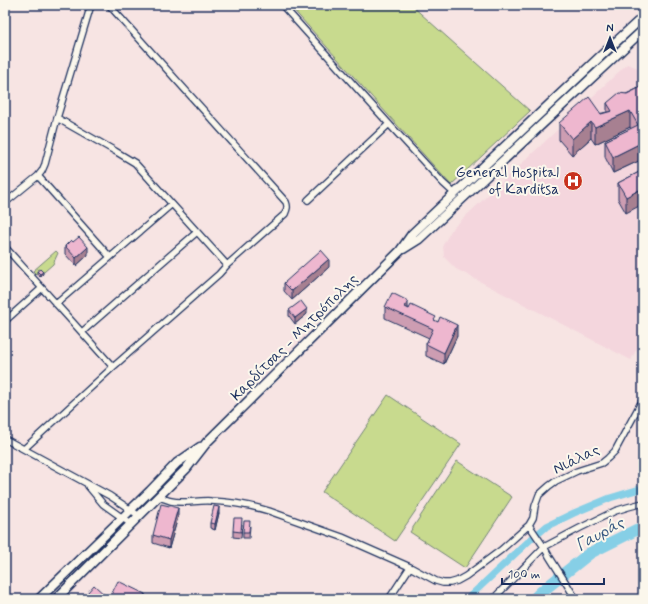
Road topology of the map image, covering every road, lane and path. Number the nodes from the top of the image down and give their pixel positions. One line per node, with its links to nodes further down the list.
1 (91, 5): 6 (street)
2 (109, 5): 17 (street)
3 (282, 5): 7 (street)
4 (643, 17): 9 (main road, Καρδίτσας - Μητρόπολης)
5 (643, 30): 15 (main road, Καρδίτσας - Μητρόπολης)
6 (57, 118): 8 (street); 12 (street)
7 (389, 124): 9 (street); 10 (street)
8 (38, 176): 11 (street); 16 (street)
9 (455, 194): 15 (main road, Καρδίτσας - Μητρόπολης)
10 (308, 200)
11 (5, 203)
12 (172, 204): 13 (street); 16 (street)
13 (198, 232): 17 (street); 21 (street)
14 (5, 247): 18 (street)
15 (400, 251): 25 (main road, Καρδίτσας - Μητρόπολης)
16 (110, 257): 19 (street)
17 (227, 265): 22 (street)
18 (42, 288): 19 (street); 20 (street)
19 (56, 304): 21 (street)
20 (5, 321)
21 (82, 332): 22 (street)
22 (113, 368): 26 (street)
23 (643, 399): 34 (street, Νιάλας)
24 (5, 438): 26 (street)
25 (207, 442): 28 (main road, Καρδίτσας - Μητρόπολης); 30 (main road, Καρδίτσας - Μητρόπολης)
26 (24, 449): 27 (street)
27 (85, 482): 30 (street); 32 (street)
28 (159, 497): 31 (main road, Καρδίτσας - Μητρόπολης); 36 (street)
29 (643, 503): 35 (street)
30 (131, 510): 31 (street); 32 (main road, Καρδίτσας - Μητρόπολης)
31 (139, 516): 33 (main road, Καρδίτσας - Μητρόπολης)
32 (122, 518): 33 (street); 37 (main road, Καρδίτσας - Μητρόπολης)
33 (131, 524): 38 (main road, Καρδίτσας - Μητρόπολης)
34 (529, 525): 35 (street); 36 (street)
35 (544, 547): 40 (street); 41 (street)
36 (410, 567): 39 (street)
37 (39, 599)
38 (56, 599)
39 (389, 599)
40 (493, 599)
41 (576, 599)

